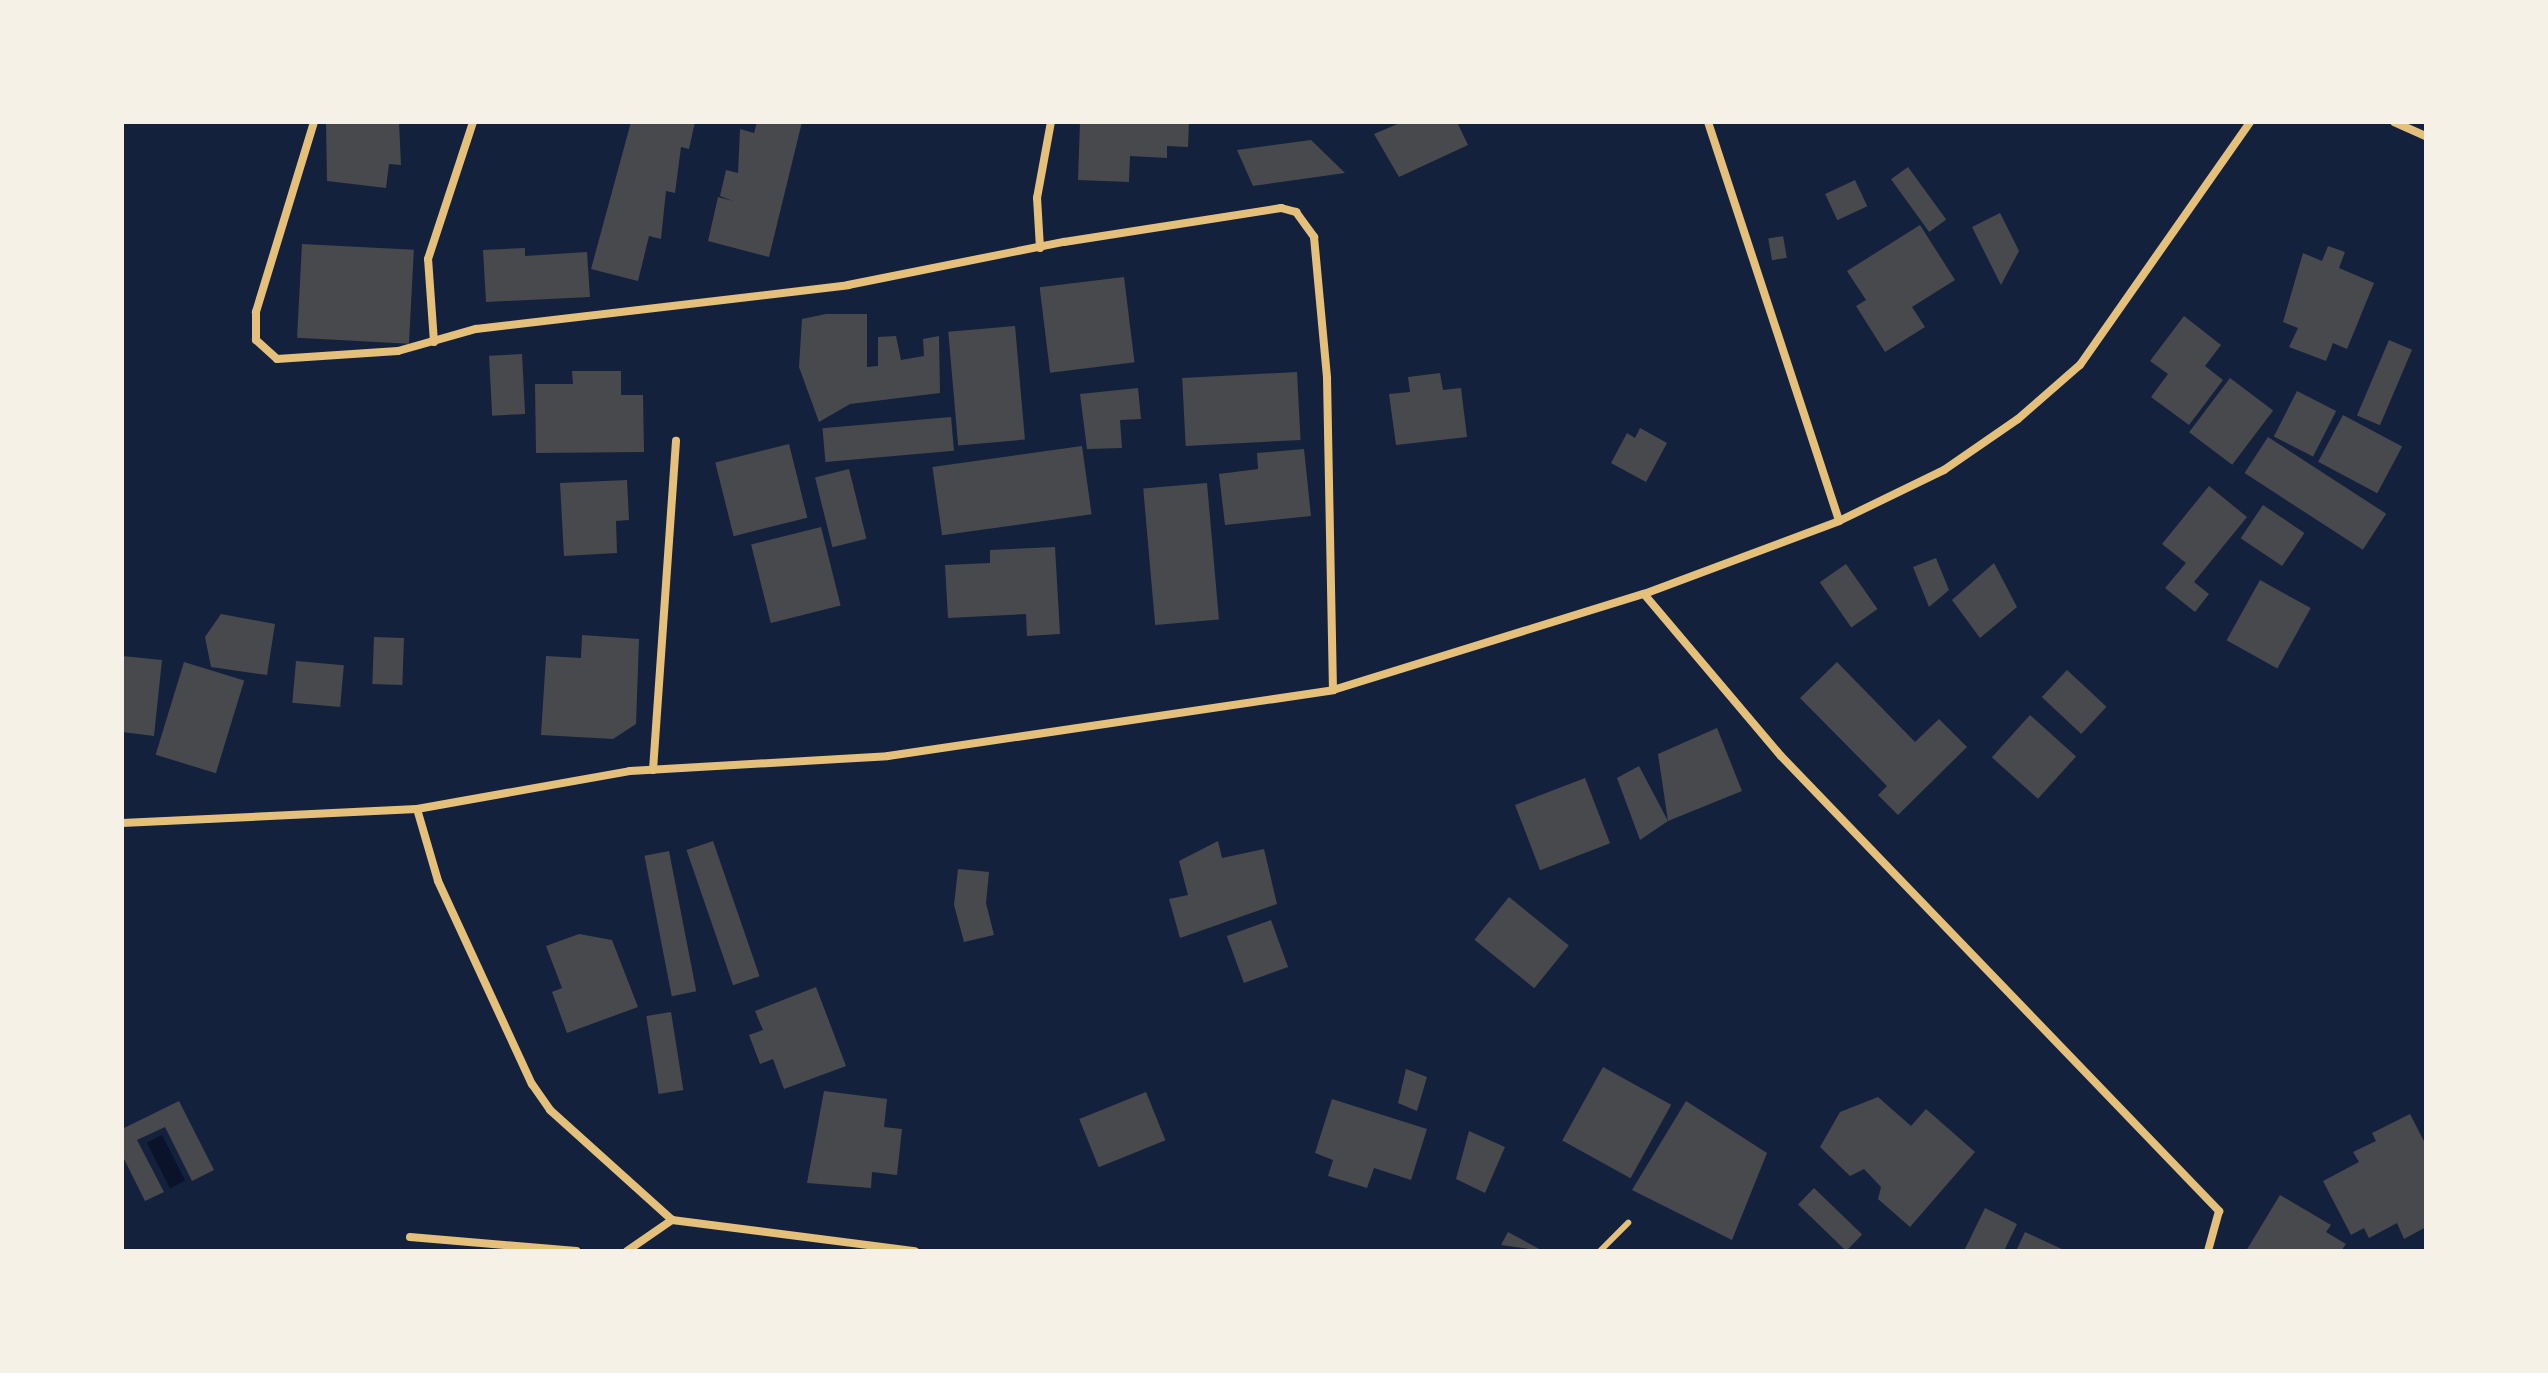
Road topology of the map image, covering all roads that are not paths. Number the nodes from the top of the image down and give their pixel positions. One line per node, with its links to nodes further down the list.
1 (314, 122): 9 (street)
2 (473, 122): 9 (street)
3 (1051, 122): 8 (street)
4 (1708, 122): 11 (street)
5 (2250, 122): 11 (street)
6 (2394, 122): 7 (street)
7 (2426, 136)
8 (1040, 248): 9 (street); 13 (street)
9 (434, 342)
10 (676, 441): 14 (street)
11 (1839, 521): 12 (street)
12 (1644, 594): 13 (street); 24 (street)
13 (1333, 690): 14 (street)
14 (653, 770): 15 (street)
15 (417, 809): 16 (street); 17 (street)
16 (122, 823)
17 (672, 1220): 21 (street); 22 (street)
18 (1628, 1223): 23 (lane)
19 (410, 1237): 20 (street)
20 (576, 1251)
21 (627, 1251)
22 (915, 1251)
23 (1600, 1251)
24 (2208, 1251)

